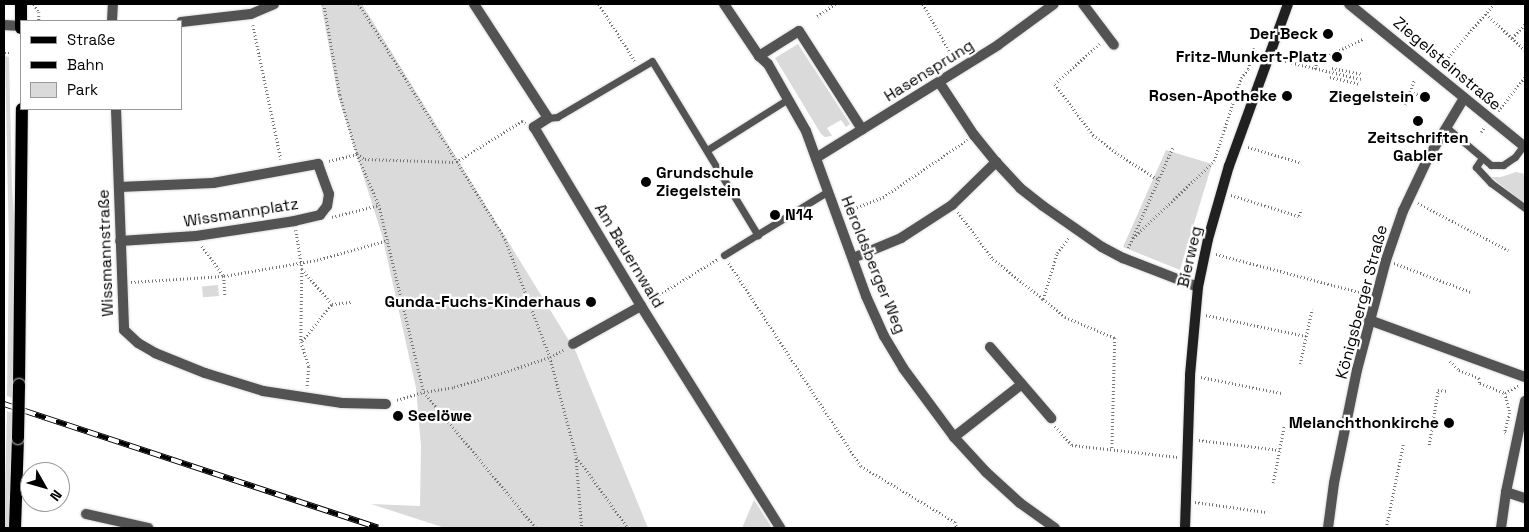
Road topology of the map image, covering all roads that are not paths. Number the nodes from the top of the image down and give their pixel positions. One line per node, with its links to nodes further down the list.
1 (21, 4): 10 (main road)
2 (113, 4): 11 (street)
3 (274, 4): 12 (street)
4 (474, 4): 22 (street)
5 (724, 4): 16 (street, Heroldsberger Weg)
6 (1054, 4): 17 (street, Hasensprung)
7 (1083, 4): 15 (street)
8 (1288, 4): 37 (main road, Bierweg)
9 (1349, 4): 18 (street, Ziegelsteinstraße)
10 (21, 20)
11 (112, 20)
12 (182, 22)
13 (4, 25): 14 (street)
14 (20, 27)
15 (1111, 41)
16 (759, 56): 19 (street, Heroldsberger Weg); 24 (street)
17 (939, 82): 24 (street, Hasensprung); 29 (street)
18 (1464, 98): 23 (street, Königsberger Straße); 25 (street, Ziegelsteinstraße)
19 (788, 99): 26 (lane); 27 (street, Heroldsberger Weg)
20 (22, 110): 51 (main road, bridge)
21 (116, 110): 30 (street, Wissmannstraße)
22 (548, 118): 26 (lane); 38 (street, Am Bauernwald)
23 (1446, 127): 28 (lane); 39 (street, Königsberger Straße)
24 (862, 129): 27 (street, Hasensprung)
25 (1524, 147): 28 (lane)
26 (707, 150): 33 (lane)
27 (816, 158): 31 (street, Heroldsberger Weg)
28 (1482, 158): 32 (lane)
29 (996, 162): 36 (street); 37 (street)
30 (120, 187): 34 (street, Wissmannstraße); 34 (street, Wissmannplatz)
31 (827, 192): 33 (lane); 36 (street, Heroldsberger Weg)
32 (1525, 208)
33 (758, 235): 35 (lane)
34 (120, 241): 45 (street, Wissmannstraße)
35 (724, 255)
36 (853, 258): 47 (street, Heroldsberger Weg)
37 (1198, 287): 55 (main road, Bierweg)
38 (641, 306): 40 (street); 53 (street, Am Bauernwald)
39 (1369, 320): 42 (street); 56 (street, Königsberger Straße)
40 (573, 344)
41 (990, 347): 43 (street)
42 (1525, 377)
43 (1022, 384): 46 (street); 47 (street)
44 (1525, 401): 48 (street)
45 (386, 404)
46 (1051, 418)
47 (954, 437): 54 (street, Heroldsberger Weg)
48 (1506, 492): 49 (street); 57 (street)
49 (1525, 498)
50 (86, 514): 52 (street)
51 (15, 528)
52 (148, 528)
53 (780, 528)
54 (1054, 528)
55 (1185, 528)
56 (1328, 528)
57 (1501, 528)

